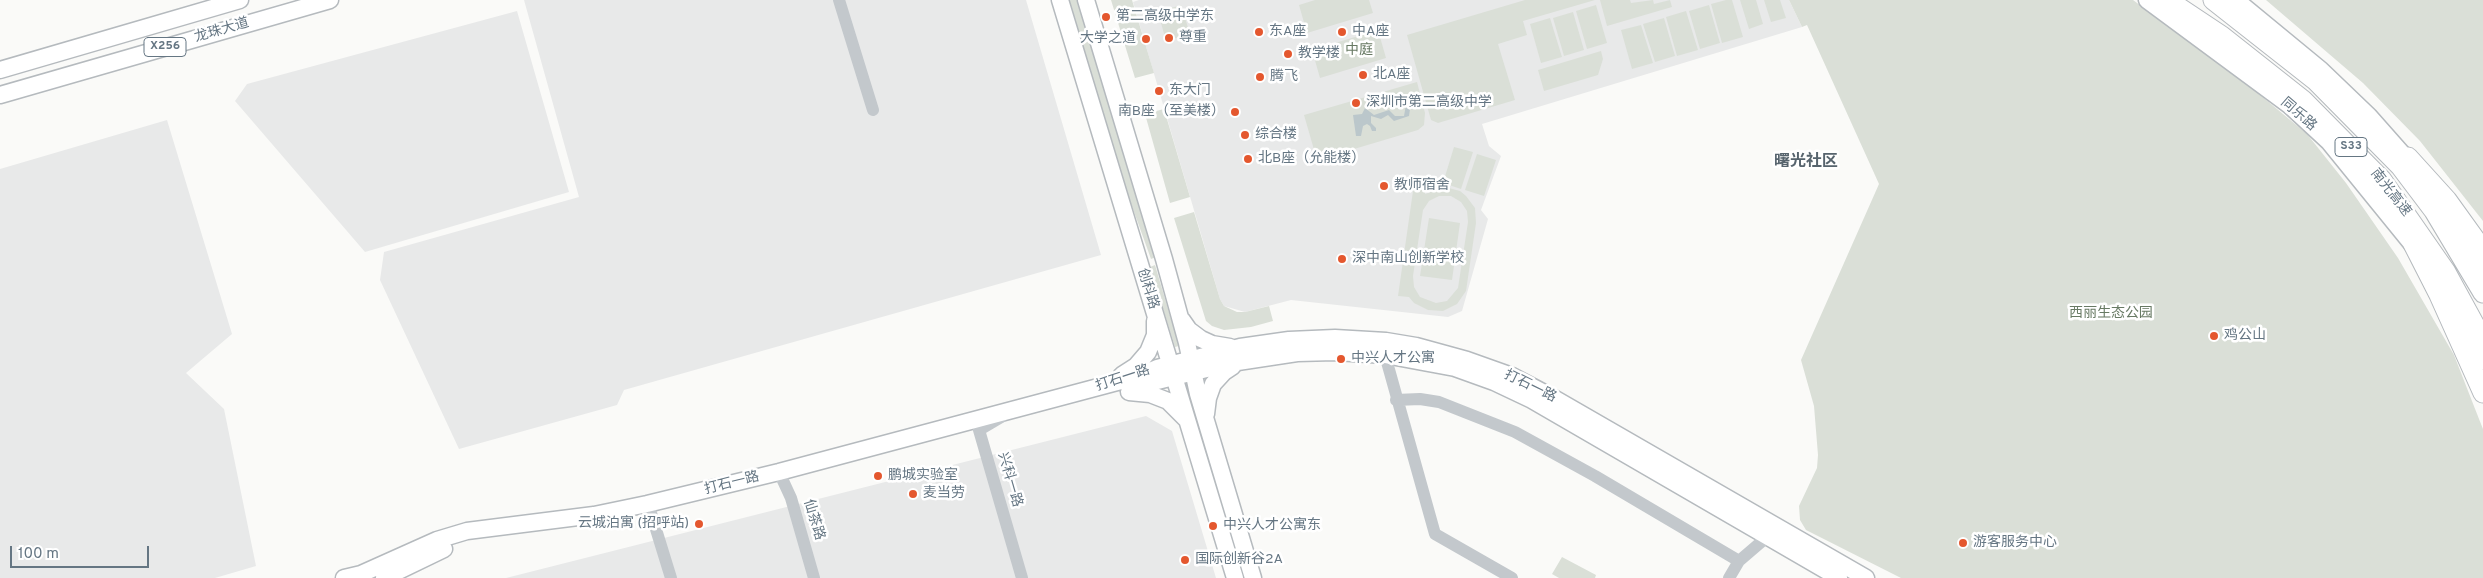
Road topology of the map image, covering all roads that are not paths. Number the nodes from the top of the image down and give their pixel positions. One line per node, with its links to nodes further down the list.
1 (240, 0): 10 (main road, 龙珠大道 / X256)
2 (330, 0): 11 (main road, 龙珠大道 / X256)
3 (839, 0): 12 (street)
4 (1060, 0): 17 (main road, 创科路)
5 (1086, 0): 16 (main road, 创科路)
6 (2147, 0): 14 (main road, 同乐路)
7 (2168, 0): 22 (highway, 南光高速 / S33)
8 (2212, 0): 19 (highway, 南光高速 / S33)
9 (2236, 0): 13 (main road)
10 (0, 70)
11 (0, 94)
12 (874, 110)
13 (2408, 157): 15 (highway); 18 (main road)
14 (2413, 244): 25 (main road, 同乐路); 29 (highway)
15 (2483, 250)
16 (1164, 259): 17 (main road); 21 (main road, 创科路)
17 (1140, 266): 20 (main road, 创科路)
18 (2483, 273)
19 (2483, 293)
20 (1155, 314): 27 (main road, 创科路); 28 (main road)
21 (1181, 318): 23 (main road); 26 (main road, 创科路)
22 (2483, 340)
23 (1244, 353): 24 (main road, 打石一路); 26 (main road, 打石一路); 33 (main road); 50 (main road, 打石一路)
24 (1385, 355): 31 (street); 38 (main road, 打石一路)
25 (2483, 361)
26 (1191, 366): 27 (main road, 打石一路); 33 (main road, 创科路)
27 (1173, 371): 28 (main road, 打石一路); 30 (main road, 打石一路); 34 (main road, 创科路)
28 (1136, 377): 32 (main road, 打石一路)
29 (2481, 388)
30 (1116, 392): 34 (main road); 35 (main road, 打石一路)
31 (1396, 400): 39 (street); 47 (street)
32 (1014, 409): 35 (street); 36 (main road, 打石一路)
33 (1207, 424): 46 (main road, 创科路)
34 (1190, 426): 45 (main road, 创科路)
35 (979, 430): 36 (main road, 打石一路); 44 (street, 兴科一路)
36 (781, 477): 37 (main road, 打石一路); 40 (main road, 打石一路); 43 (street, 仙茶路)
37 (652, 514): 41 (main road, 打石一路); 42 (street)
38 (1767, 537): 39 (street); 49 (main road, 打石一路)
39 (1738, 561): 48 (street)
40 (344, 578)
41 (384, 578)
42 (671, 578)
43 (814, 578)
44 (1022, 578)
45 (1235, 578)
46 (1253, 578)
47 (1512, 578)
48 (1728, 578)
49 (1839, 578)
50 (1866, 578)

